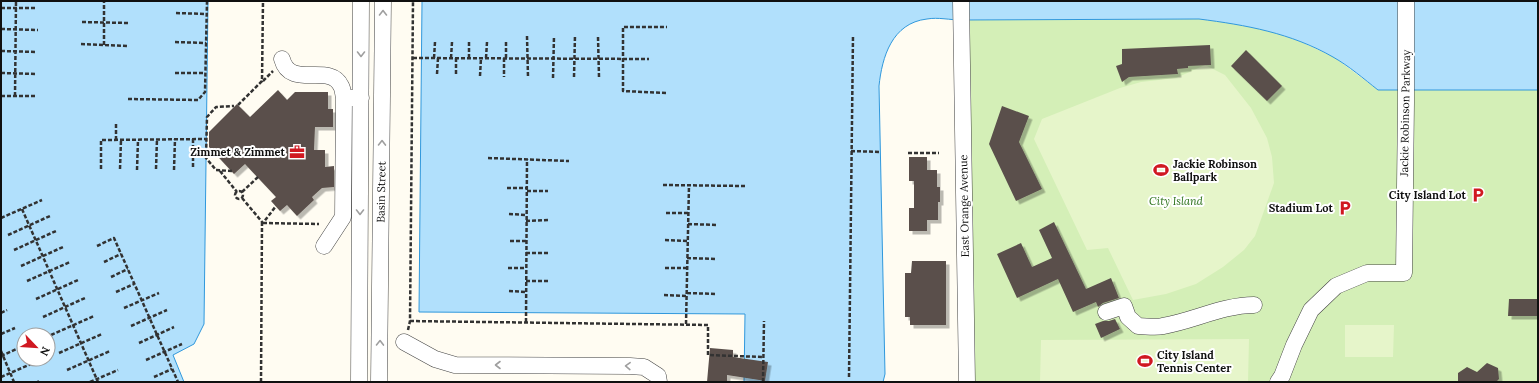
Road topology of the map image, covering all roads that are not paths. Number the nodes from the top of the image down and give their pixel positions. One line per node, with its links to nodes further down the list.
1 (361, 1): 7 (street, Basin Street, one-way to 7)
2 (383, 1): 8 (street, Basin Street, one-way to 2)
3 (961, 1): 21 (street, East Orange Avenue)
4 (1406, 1): 22 (street, Jackie Robinson Parkway)
5 (278, 67): 6 (street)
6 (344, 98): 7 (street); 10 (street)
7 (361, 100): 8 (street); 11 (street, Basin Street)
8 (382, 102): 9 (street, Basin Street, one-way to 8)
9 (381, 179): 11 (street); 13 (street, Basin Street)
10 (343, 180): 11 (street); 12 (street)
11 (360, 180): 14 (street, Basin Street, one-way to 14)
12 (324, 246)
13 (380, 300): 14 (street); 20 (street, Basin Street, one-way to 13)
14 (359, 301): 19 (street, Basin Street)
15 (1254, 305): 16 (street)
16 (1106, 312)
17 (404, 342): 18 (street, one-way to 17)
18 (661, 380)
19 (359, 382)
20 (379, 382)
21 (967, 382)
22 (1278, 382)

